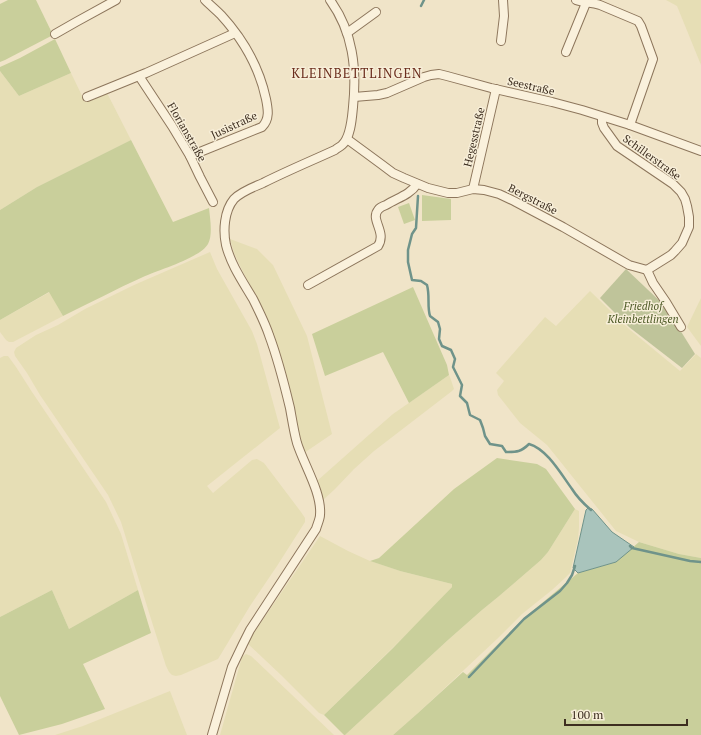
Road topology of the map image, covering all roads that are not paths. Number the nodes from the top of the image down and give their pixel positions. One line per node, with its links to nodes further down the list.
1 (116, 0): 10 (street)
2 (206, 0): 8 (street, Jusistraße)
3 (330, 0): 9 (street)
4 (503, 0): 11 (street)
5 (576, 0): 6 (street)
6 (586, 3): 12 (street); 19 (street)
7 (376, 12): 9 (street)
8 (235, 33): 13 (street); 23 (street, Jusistraße)
9 (347, 33): 16 (street)
10 (55, 34)
11 (501, 41)
12 (566, 52)
13 (139, 76): 15 (street); 23 (street, Florianstraße)
14 (496, 89): 16 (street, Seestraße); 17 (street, Seestraße); 25 (street, Hegesstraße)
15 (86, 97)
16 (354, 97): 21 (street)
17 (602, 117): 18 (street, Seestraße); 20 (street, Schillerstraße)
18 (617, 121): 19 (street, Seestraße); 20 (street, Schillerstraße)
19 (630, 125): 22 (street, Seestraße)
20 (610, 137): 27 (street, Schillerstraße)
21 (347, 138): 24 (street, Bergstraße); 30 (street)
22 (701, 152)
23 (190, 156): 26 (street, Florianstraße)
24 (416, 184): 25 (street, Bergstraße); 28 (street)
25 (473, 189): 27 (street, Bergstraße)
26 (213, 202)
27 (646, 270): 29 (street)
28 (308, 285)
29 (681, 327)
30 (212, 735)

